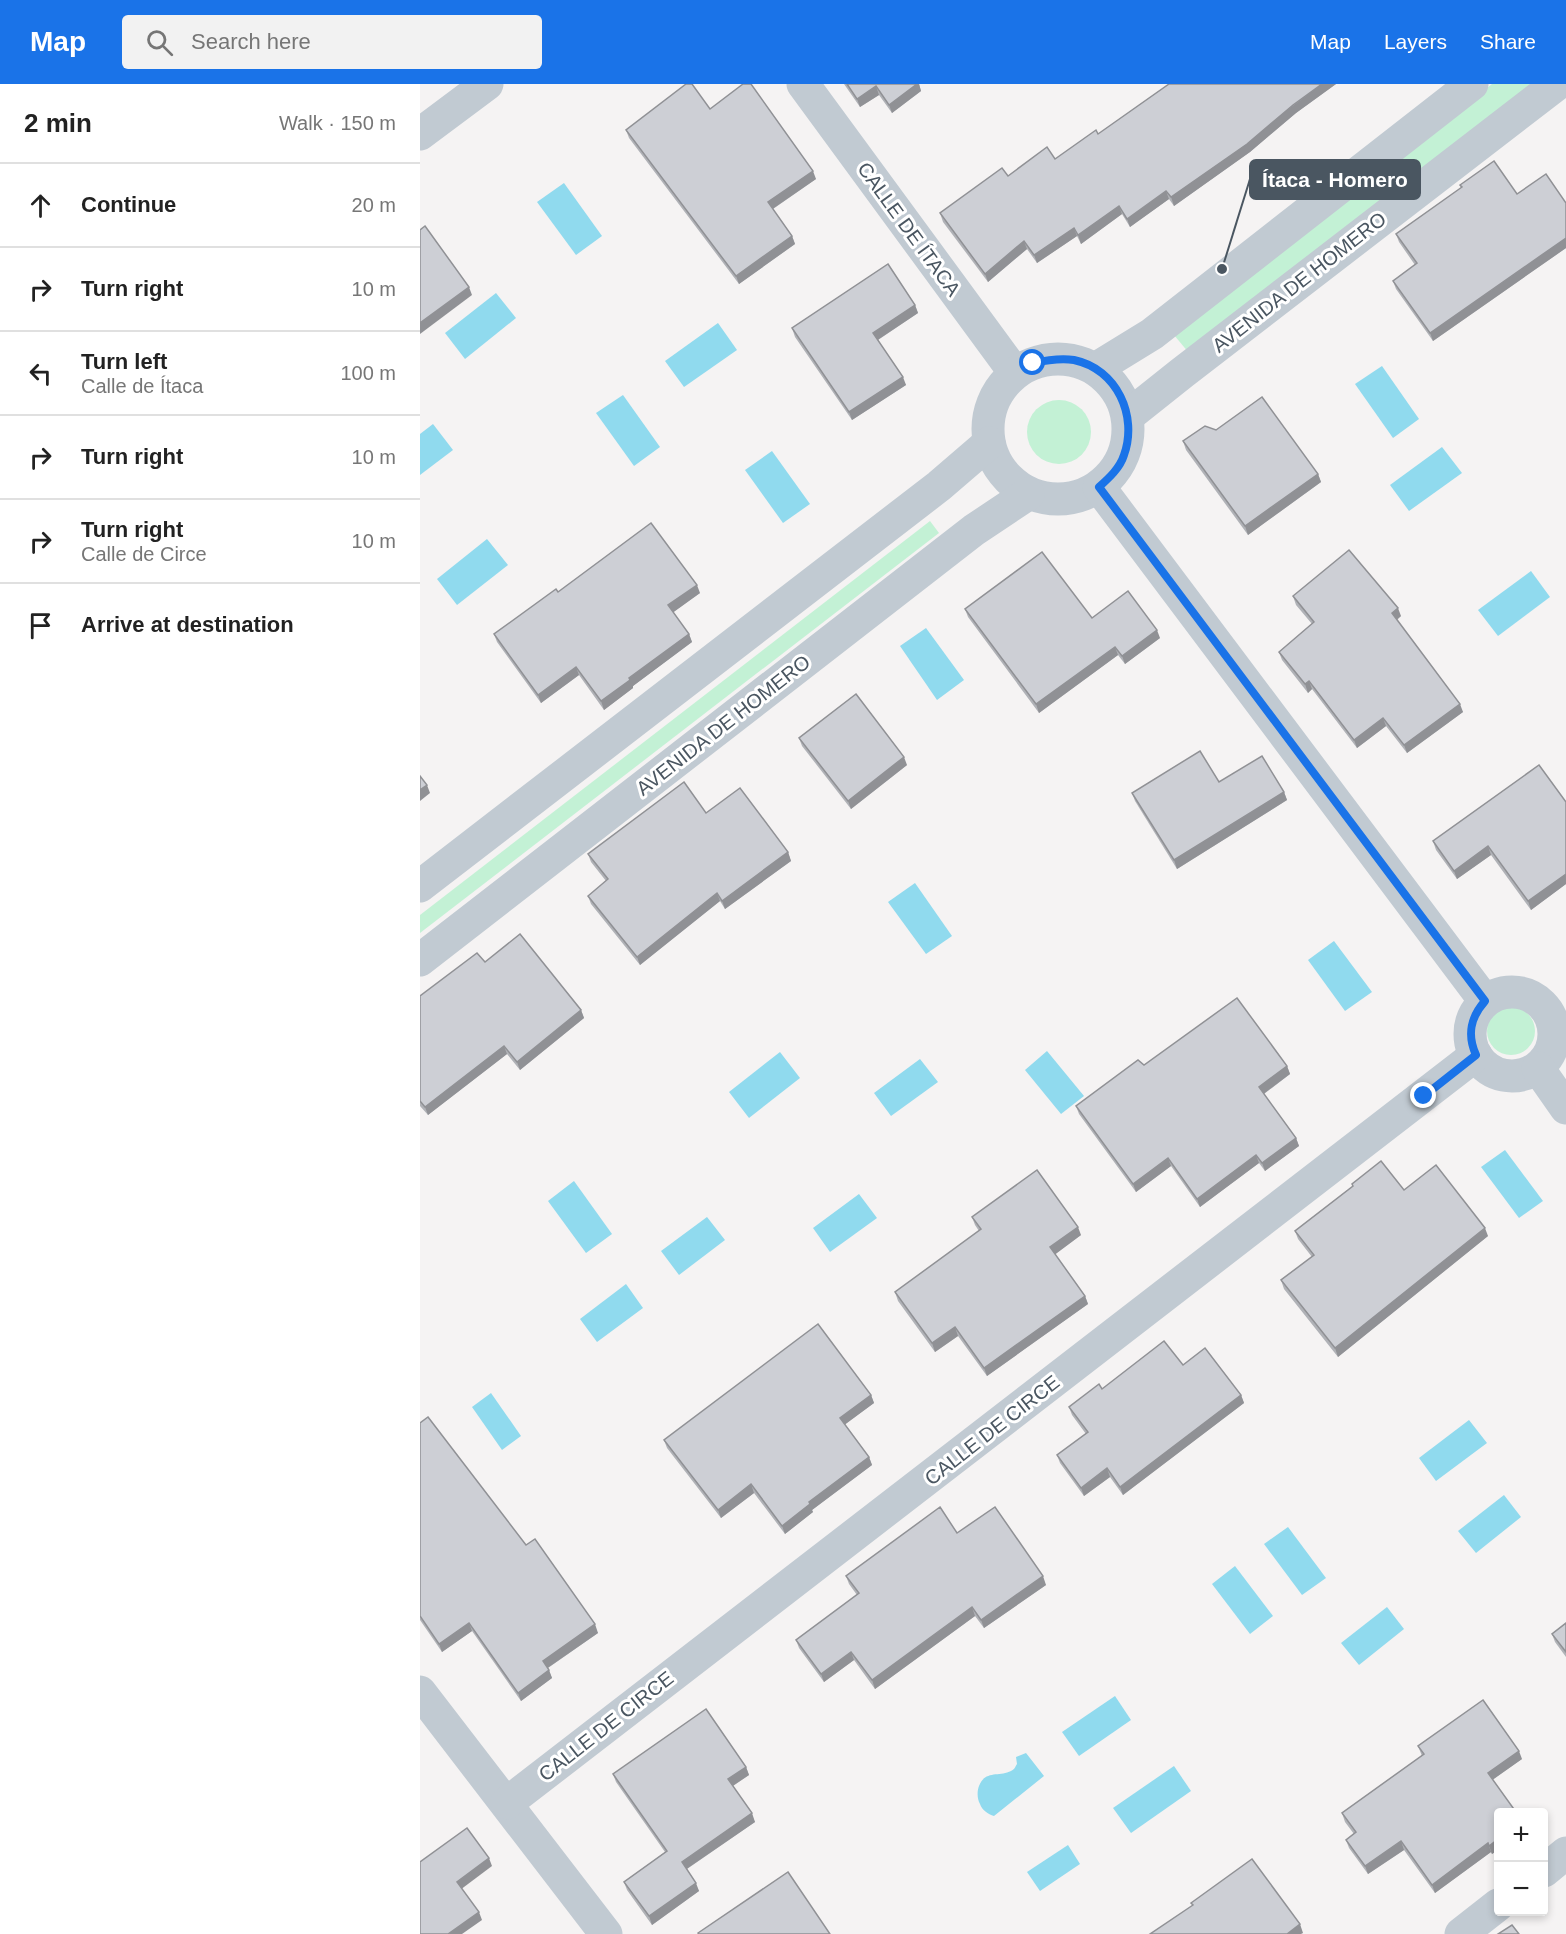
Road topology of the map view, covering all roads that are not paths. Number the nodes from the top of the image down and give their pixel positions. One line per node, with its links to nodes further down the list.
1 (487, 84): 5 (street)
2 (803, 84): 7 (street, CALLE DE ÍTACA)
3 (1472, 84): 6 (street)
4 (1557, 84): 8 (street, AVENIDA DE HOMERO)
5 (420, 134)
6 (1095, 369): 7 (street); 8 (street)
7 (1015, 374): 9 (street)
8 (1128, 416): 10 (street)
9 (988, 443): 11 (street); 12 (street)
10 (1099, 487): 11 (street); 15 (street)
11 (1028, 494): 13 (street, AVENIDA DE HOMERO)
12 (420, 886)
13 (420, 960)
14 (1556, 998): 15 (street); 17 (street)
15 (1485, 1001): 16 (street)
16 (1476, 1055): 17 (street); 20 (street, CALLE DE CIRCE)
17 (1538, 1068): 18 (street)
18 (1566, 1108)
19 (420, 1692): 20 (street)
20 (507, 1803): 24 (street)
21 (1566, 1853): 22 (street)
22 (1548, 1868)
23 (1494, 1908): 25 (street)
24 (606, 1934)
25 (1461, 1934)

